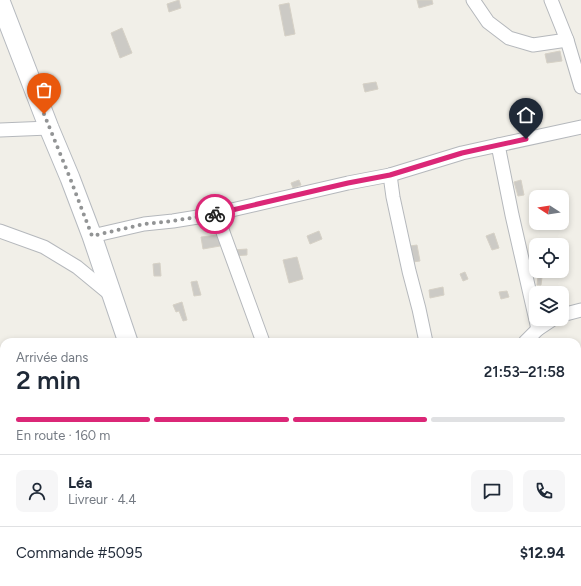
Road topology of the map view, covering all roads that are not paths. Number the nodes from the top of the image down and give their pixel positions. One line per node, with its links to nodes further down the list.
1 (473, 0): 4 (street)
2 (551, 0): 4 (street)
3 (0, 1): 7 (street)
4 (572, 47): 5 (street)
5 (581, 87)
6 (581, 127): 9 (street)
7 (49, 128): 8 (street); 13 (street)
8 (0, 130)
9 (498, 145): 10 (street); 18 (street)
10 (390, 175): 11 (street); 21 (street)
11 (216, 213): 13 (street); 20 (street)
12 (0, 231): 14 (street)
13 (92, 236): 14 (street)
14 (112, 296): 19 (street)
15 (581, 310): 16 (street)
16 (569, 313)
17 (542, 326): 18 (street)
18 (538, 329): 22 (street)
19 (127, 338)
20 (262, 338)
21 (425, 338)
22 (529, 338)

